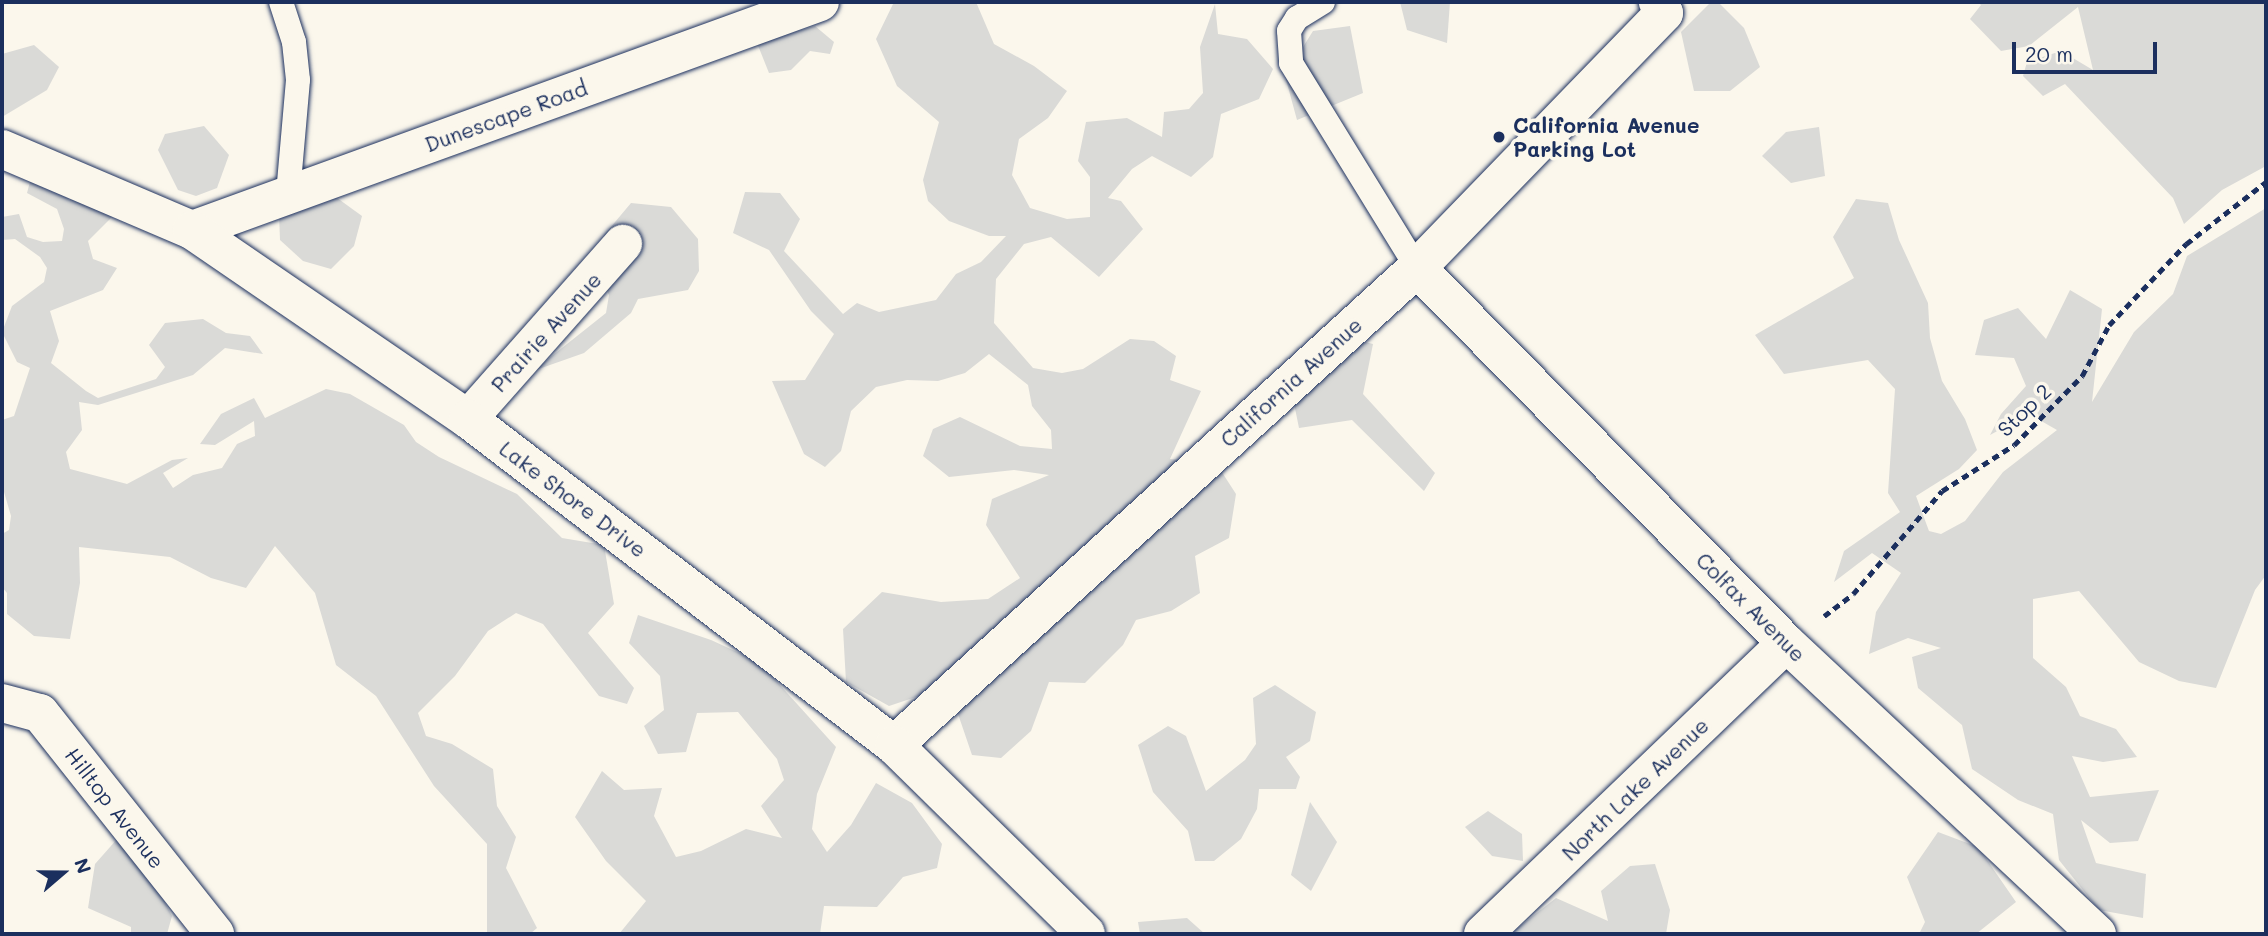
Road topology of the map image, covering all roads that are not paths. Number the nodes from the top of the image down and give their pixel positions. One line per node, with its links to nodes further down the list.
1 (281, 2): 6 (lane)
2 (820, 2): 6 (street, Dunescape Road)
3 (1323, 2): 9 (lane)
4 (1658, 2): 9 (street, California Avenue)
5 (2, 149): 7 (street, Lake Shore Drive)
6 (288, 195): 7 (street, Dunescape Road)
7 (192, 230): 10 (street, Lake Shore Drive)
8 (623, 244): 10 (street, Prairie Avenue)
9 (1417, 268): 11 (street, Colfax Avenue); 13 (street, California Avenue)
10 (468, 419): 13 (street, Lake Shore Drive)
11 (1786, 643): 16 (street, North Lake Avenue); 17 (street, Colfax Avenue)
12 (2, 703): 14 (street, Hilltop Avenue)
13 (894, 745): 15 (street, Lake Shore Drive)
14 (215, 934)
15 (1086, 934)
16 (1483, 934)
17 (2097, 934)

